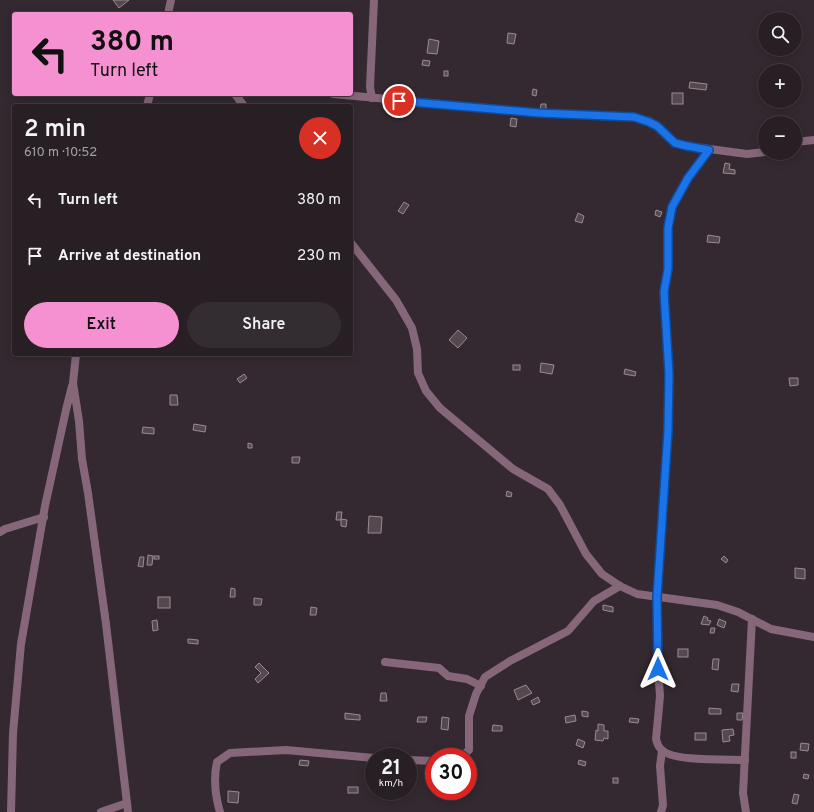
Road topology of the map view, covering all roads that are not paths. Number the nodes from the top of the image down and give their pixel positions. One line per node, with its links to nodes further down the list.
1 (171, 0): 3 (street)
2 (374, 0): 5 (street)
3 (168, 12)
4 (352, 96): 5 (street)
5 (372, 98): 8 (street)
6 (814, 140): 7 (street)
7 (802, 141)
8 (709, 150): 9 (street); 16 (street)
9 (758, 153)
10 (353, 246): 15 (street)
11 (76, 356): 12 (street)
12 (73, 383): 13 (street); 25 (street)
13 (44, 517): 14 (street); 26 (street)
14 (0, 532)
15 (620, 586): 16 (street); 20 (street)
16 (657, 597): 17 (street); 22 (street)
17 (752, 619): 18 (street); 24 (street)
18 (814, 637)
19 (385, 662): 20 (street)
20 (481, 686): 21 (street)
21 (469, 748)
22 (662, 751): 24 (street); 29 (street)
23 (365, 757): 28 (street)
24 (745, 760): 30 (street)
25 (127, 808): 27 (street)
26 (10, 811)
27 (101, 812)
28 (220, 812)
29 (661, 812)
30 (746, 812)

